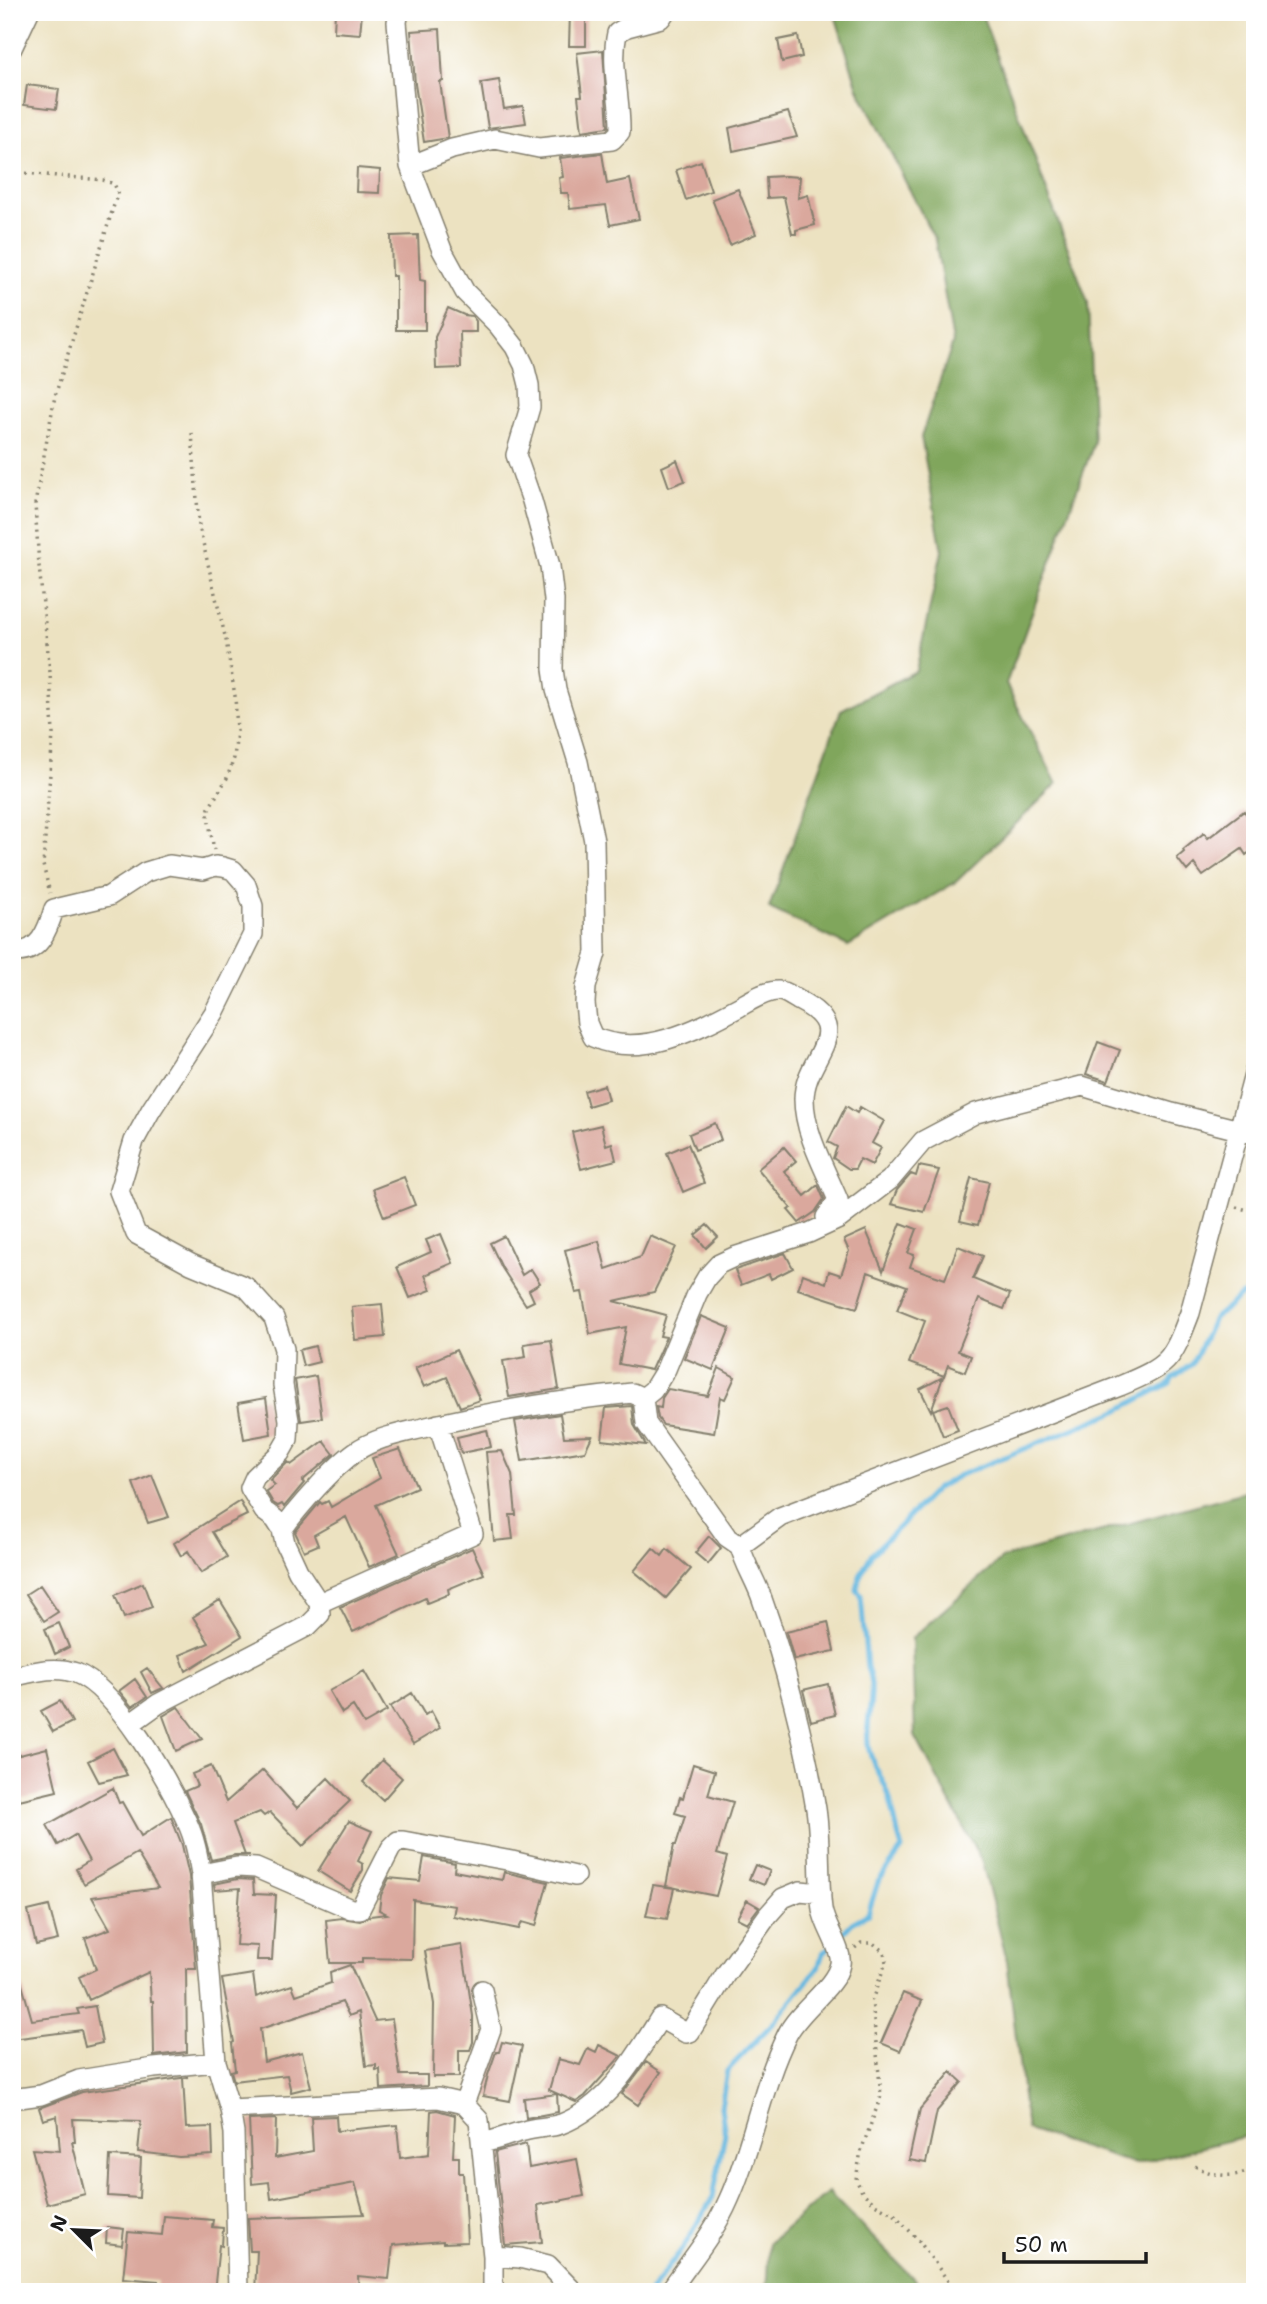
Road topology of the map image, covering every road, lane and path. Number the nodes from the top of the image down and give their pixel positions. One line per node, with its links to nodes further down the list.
1 (29, 12): 4 (street)
2 (399, 12): 5 (street)
3 (665, 12): 5 (street)
4 (12, 48)
5 (410, 166): 13 (street)
6 (12, 172): 9 (path)
7 (192, 433): 8 (path)
8 (215, 866): 9 (street); 16 (street)
9 (54, 909): 10 (street)
10 (12, 951)
11 (1255, 1071): 12 (street)
12 (1248, 1132): 13 (street); 17 (street)
13 (829, 1223): 14 (street)
14 (643, 1398): 15 (street); 17 (street)
15 (438, 1424): 16 (street); 18 (street)
16 (282, 1530): 18 (street)
17 (740, 1546): 23 (street)
18 (319, 1602): 20 (street)
19 (12, 1677): 20 (street)
20 (130, 1724): 21 (street)
21 (201, 1874): 22 (street); 26 (street)
22 (575, 1876)
23 (821, 1893): 24 (street); 30 (street)
24 (840, 1954): 37 (street); 38 (path)
25 (482, 1990): 28 (street)
26 (216, 2062): 27 (street); 29 (street)
27 (12, 2099)
28 (464, 2104): 29 (street); 30 (street)
29 (230, 2109): 34 (street)
30 (482, 2143): 33 (street)
31 (1195, 2166): 32 (path)
32 (1255, 2168)
33 (493, 2256): 35 (street); 36 (street)
34 (238, 2292)
35 (493, 2292)
36 (574, 2292)
37 (669, 2292)
38 (956, 2292)

